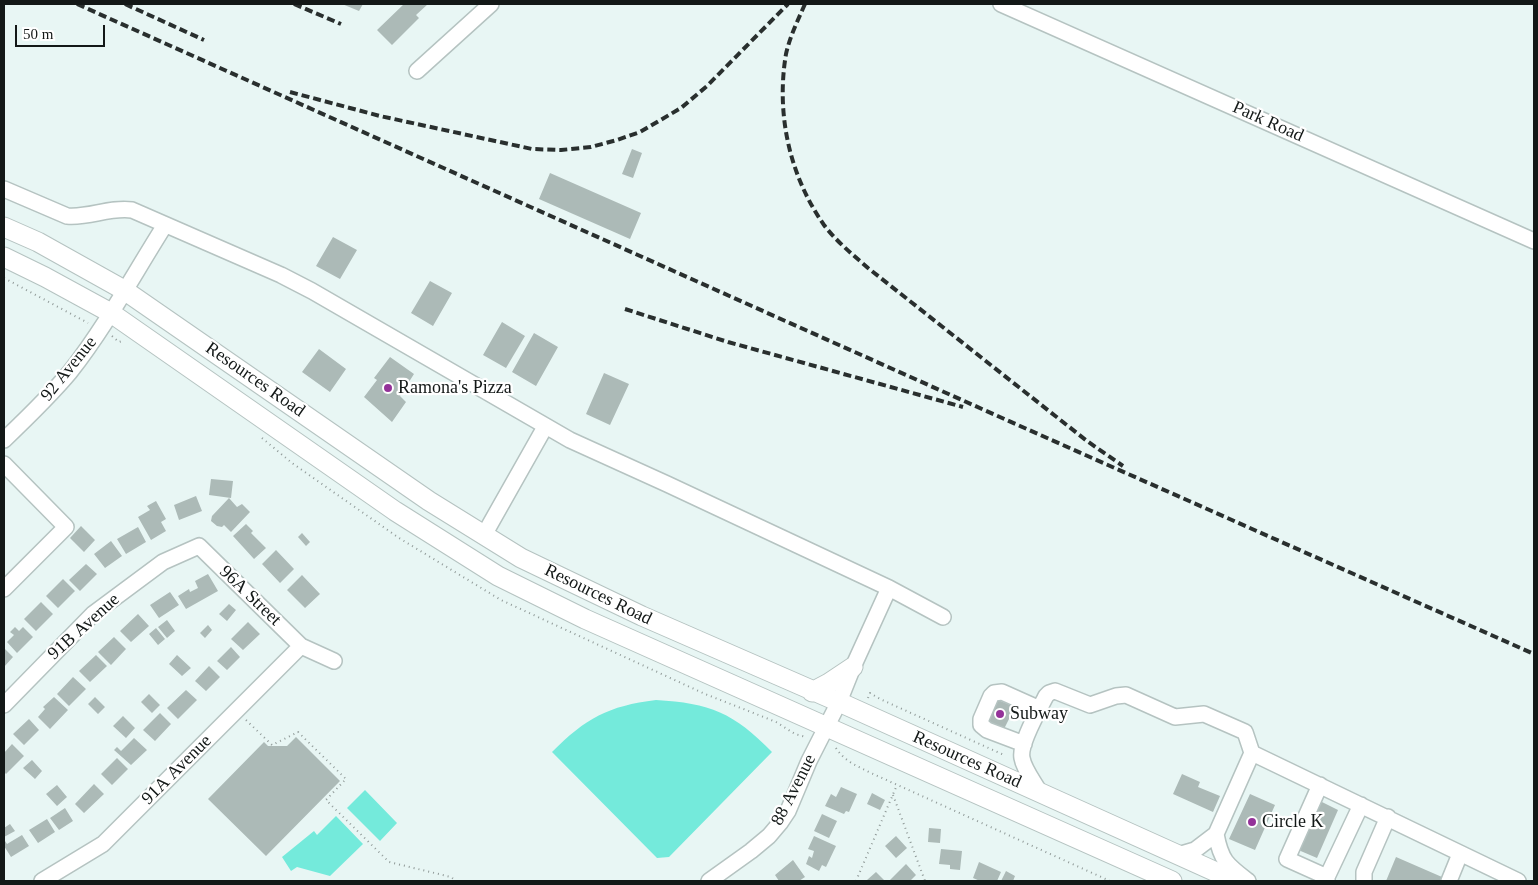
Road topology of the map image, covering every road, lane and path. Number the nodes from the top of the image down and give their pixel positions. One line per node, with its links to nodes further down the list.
1 (492, 4): 3 (street)
2 (1001, 4): 7 (street, Park Road)
3 (416, 71)
4 (4, 189): 5 (street)
5 (165, 225): 10 (street, 92 Avenue); 13 (street)
6 (4, 227): 10 (main road, Resources Road)
7 (1534, 241)
8 (4, 257): 11 (main road, Resources Road)
9 (4, 278): 12 (path)
10 (124, 290): 11 (street, 92 Avenue); 16 (main road, Resources Road)
11 (111, 313): 14 (street, 92 Avenue); 30 (main road, Resources Road)
12 (84, 320)
13 (545, 427): 16 (street); 18 (street)
14 (4, 440)
15 (4, 464): 19 (street)
16 (484, 535): 24 (main road, Resources Road)
17 (199, 546): 21 (street, 96A Street); 27 (street, 91B Avenue)
18 (889, 588): 20 (street); 23 (street, 88 Avenue)
19 (4, 589)
20 (943, 617)
21 (301, 646): 22 (street, 96A Street); 29 (street, 91A Avenue)
22 (334, 661)
23 (853, 667): 24 (main road); 26 (street, 88 Avenue)
24 (812, 692): 26 (main road, Resources Road)
25 (870, 694): 34 (path)
26 (839, 702): 30 (street, 88 Avenue); 37 (main road, Resources Road)
27 (4, 705)
28 (1040, 709): 31 (street); 31 (street); 33 (street)
29 (236, 711): 45 (street, 91A Avenue); 46 (path)
30 (826, 727): 47 (street, 88 Avenue); 51 (main road, Resources Road)
31 (1024, 744): 37 (street)
32 (837, 749): 35 (path)
33 (1252, 753): 36 (street); 41 (street)
34 (1004, 755)
35 (897, 785): 38 (path); 50 (path)
36 (1320, 785): 39 (street); 44 (street)
37 (1040, 793): 43 (main road, Resources Road)
38 (893, 795): 48 (path); 49 (path)
39 (1361, 805): 40 (street); 44 (street)
40 (1388, 817): 42 (street); 54 (street)
41 (1216, 834): 43 (street); 53 (street)
42 (1460, 854): 55 (street); 56 (street)
43 (1178, 855): 52 (main road, Resources Road)
44 (1327, 879)
45 (42, 881)
46 (456, 881)
47 (708, 881)
48 (856, 881)
49 (925, 881)
50 (1110, 881)
51 (1172, 881)
52 (1236, 881)
53 (1248, 881)
54 (1364, 881)
55 (1449, 881)
56 (1518, 881)

